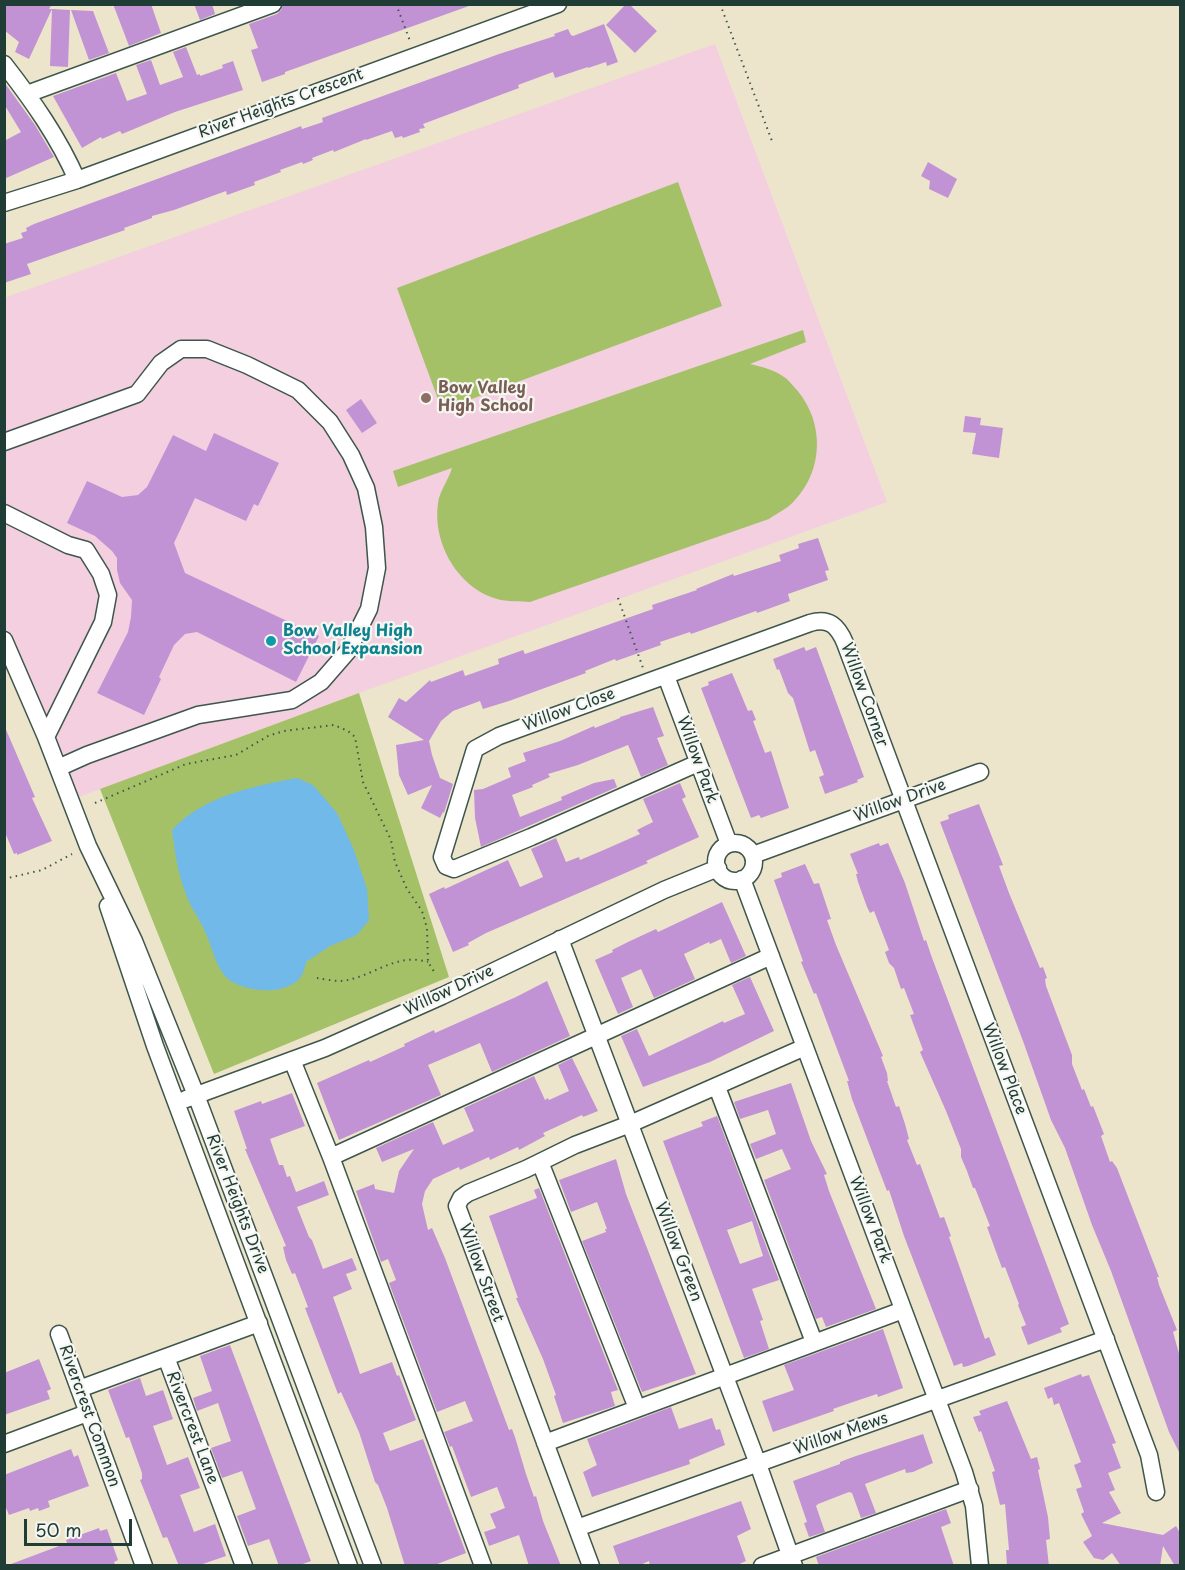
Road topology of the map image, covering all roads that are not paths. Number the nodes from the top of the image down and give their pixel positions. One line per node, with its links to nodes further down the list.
1 (273, 4): 4 (street)
2 (558, 4): 5 (street, River Heights Crescent)
3 (4, 64): 4 (street)
4 (27, 94): 5 (street)
5 (76, 180): 6 (street, River Heights Crescent)
6 (4, 203)
7 (4, 442): 13 (street)
8 (4, 513): 11 (street)
9 (4, 640): 11 (street, River Heights Drive)
10 (666, 676): 12 (street, Willow Park); 12 (street, Willow Close); 15 (street, Willow Corner)
11 (46, 737): 13 (street, River Heights Drive)
12 (698, 763): 16 (street, Willow Park)
13 (58, 768): 17 (street, River Heights Drive)
14 (980, 772): 15 (street, Willow Drive)
15 (903, 800): 18 (street, Willow Drive); 35 (street, Willow Place)
16 (729, 844): 18 (street); 19 (street)
17 (89, 848): 27 (street, River Heights Drive); 28 (street, River Heights Drive)
18 (753, 855): 20 (street)
19 (718, 868): 20 (street); 21 (street, Willow Drive)
20 (742, 879): 22 (street, Willow Park)
21 (560, 939): 23 (street, Willow Green); 25 (street, Willow Drive)
22 (771, 956): 23 (street); 24 (street, Willow Park)
23 (597, 1036): 29 (street, Willow Green); 30 (street)
24 (805, 1047): 26 (street, Willow Street); 32 (street, Willow Park)
25 (292, 1060): 27 (street, Willow Drive); 30 (street)
26 (717, 1087): 29 (street, Willow Street); 36 (street)
27 (196, 1095): 28 (street, Willow Drive); 53 (street, River Heights Drive)
28 (177, 1103): 33 (street, River Heights Drive)
29 (630, 1124): 31 (street, Willow Street); 38 (street, Willow Green)
30 (331, 1157): 54 (street)
31 (540, 1162): 41 (street); 43 (street, Willow Street)
32 (903, 1310): 36 (street); 40 (street, Willow Park)
33 (258, 1323): 37 (street); 52 (street, River Heights Drive)
34 (58, 1334): 39 (street, Rivercrest Common)
35 (1106, 1339): 40 (street, Willow Mews); 47 (street, Willow Place)
36 (814, 1342): 38 (street)
37 (166, 1357): 39 (street); 51 (street, Rivercrest Lane)
38 (725, 1375): 41 (street); 45 (street, Willow Green)
39 (79, 1389): 42 (street, Rivercrest Common)
40 (937, 1400): 45 (street, Willow Mews); 46 (street, Willow Park)
41 (638, 1408): 43 (street)
42 (87, 1413): 44 (street); 50 (street, Rivercrest Common)
43 (545, 1443): 48 (street, Willow Street)
44 (4, 1444)
45 (758, 1464): 48 (street, Willow Mews); 49 (street, Willow Green)
46 (970, 1489): 49 (street); 57 (street, Willow Park)
47 (1155, 1492)
48 (577, 1528): 55 (street, Willow Street)
49 (792, 1560): 56 (street)
50 (144, 1566)
51 (244, 1566)
52 (349, 1566)
53 (373, 1566)
54 (483, 1566)
55 (591, 1566)
56 (762, 1566)
57 (980, 1566)

